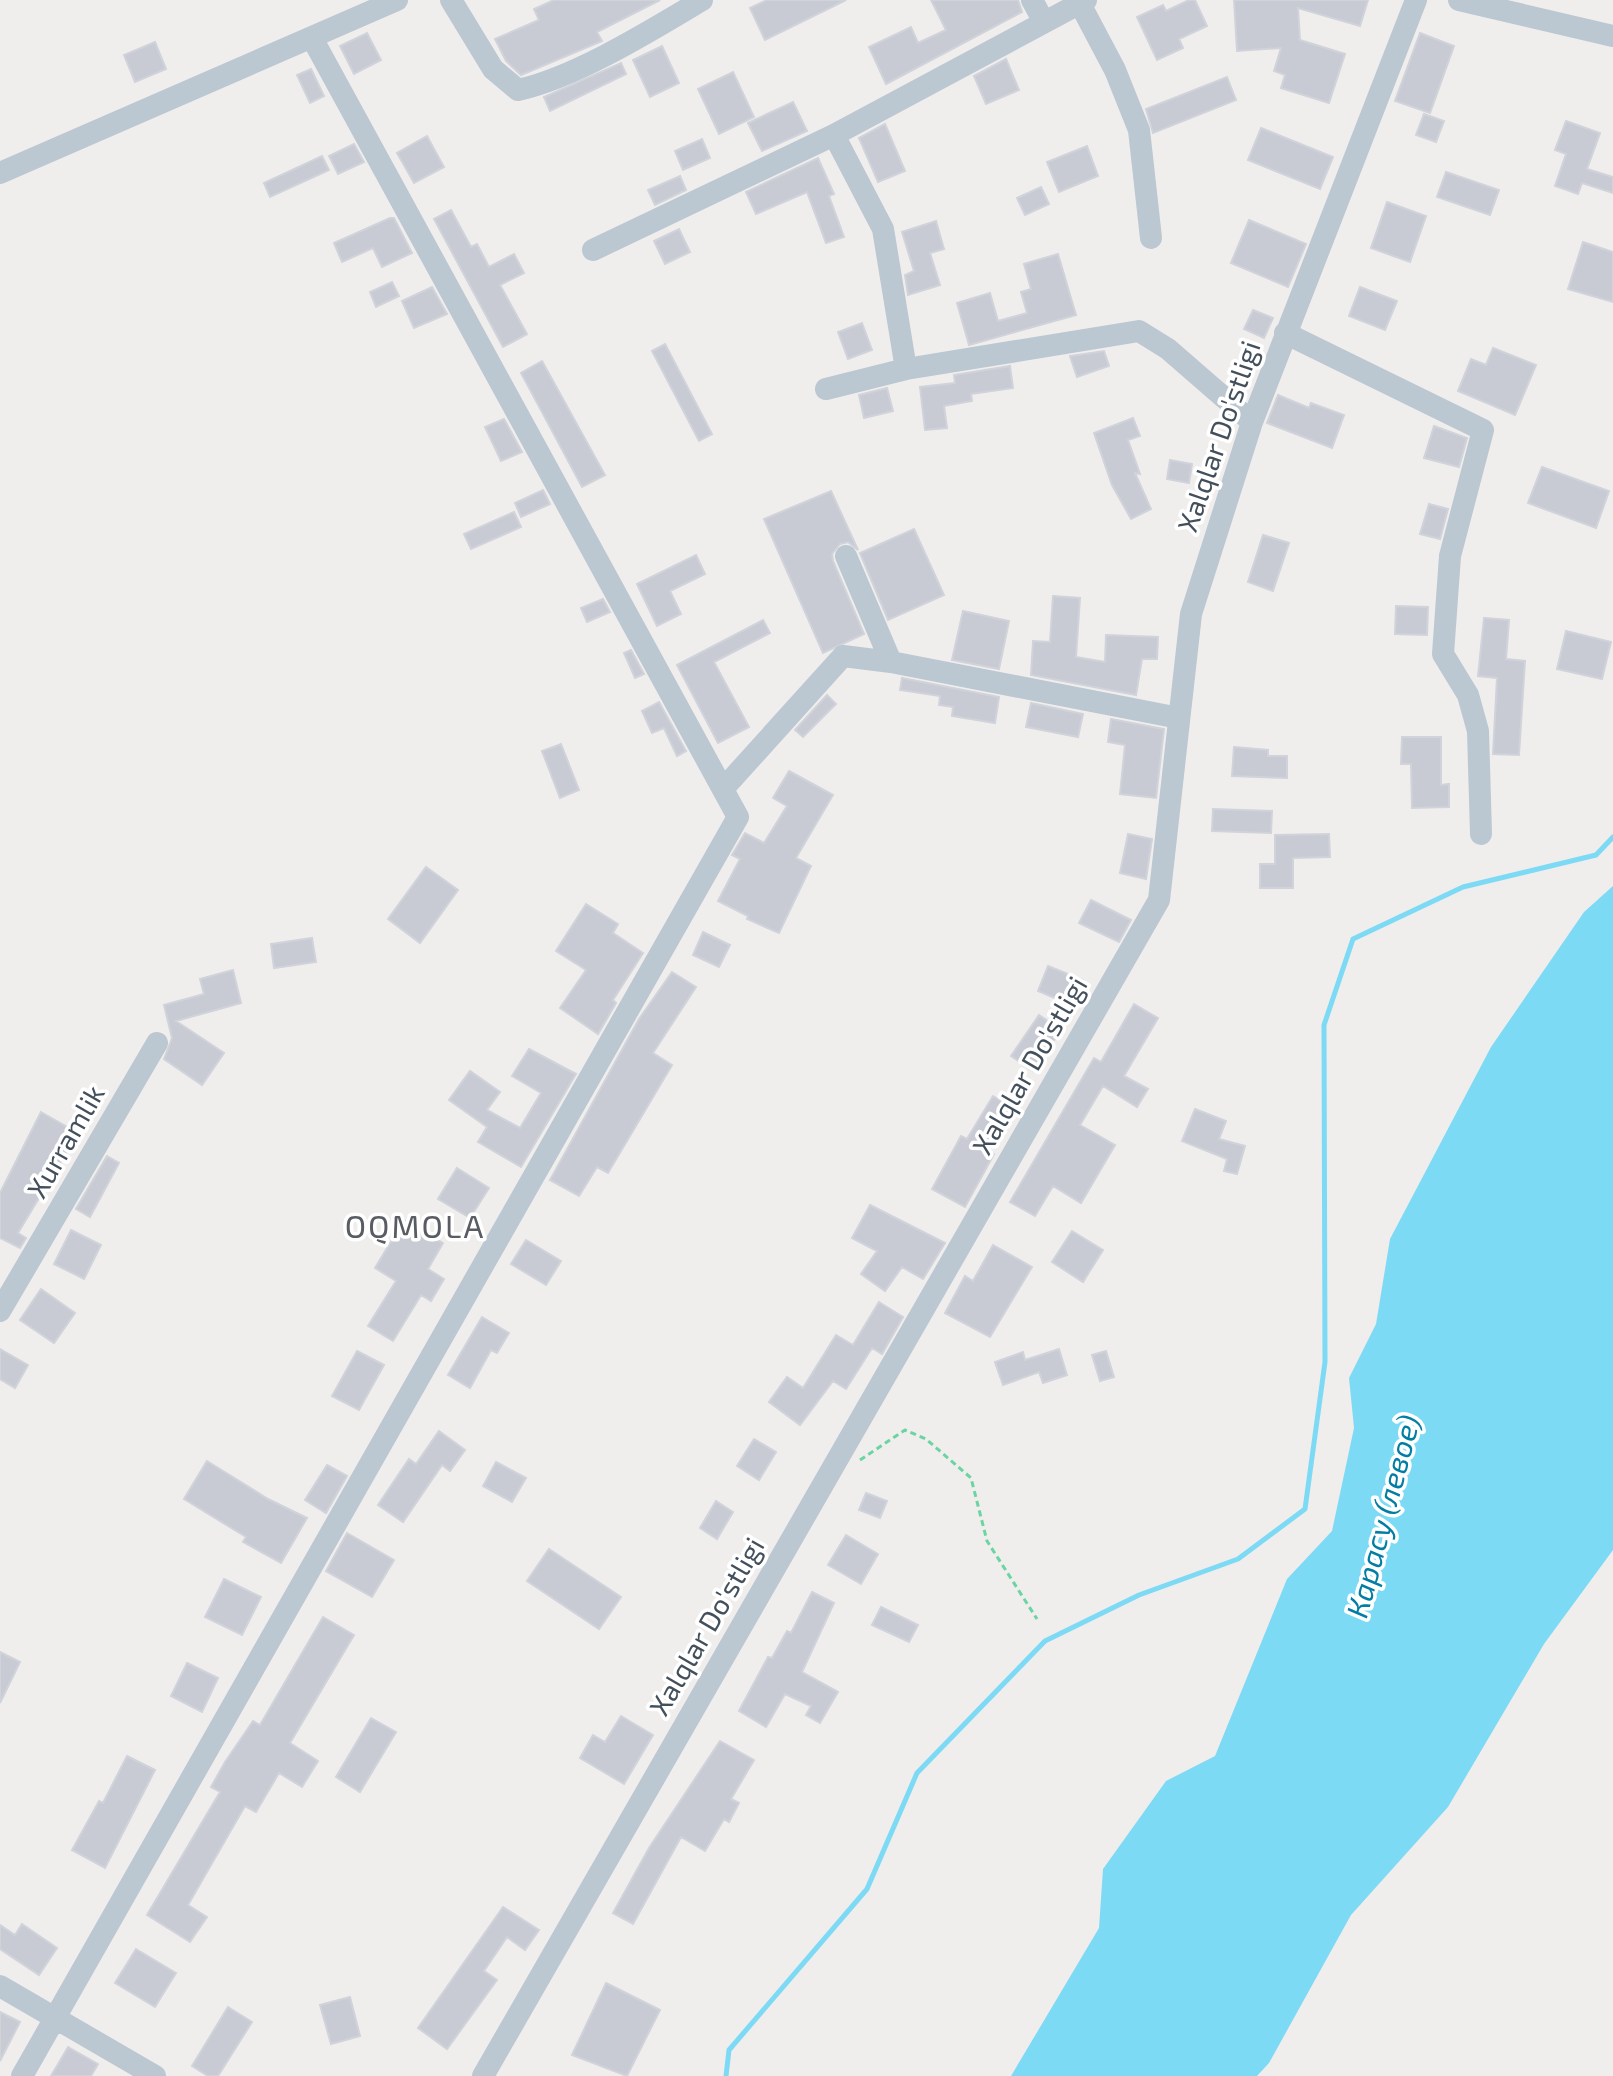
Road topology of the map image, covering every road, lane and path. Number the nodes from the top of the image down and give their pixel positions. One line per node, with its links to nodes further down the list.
1 (397, 0): 10 (street)
2 (451, 0): 3 (street)
3 (702, 0)
4 (1032, 0): 8 (street)
5 (1416, 0): 15 (street, Xalqlar Do'stligi)
6 (1459, 0): 9 (street)
7 (1081, 1): 8 (street); 13 (street)
8 (1044, 22): 11 (street)
9 (1613, 36)
10 (312, 38): 12 (street); 22 (street)
11 (834, 135): 14 (street); 16 (street)
12 (0, 173)
13 (1151, 238)
14 (593, 250)
15 (1285, 333): 18 (street, Xalqlar Do'stligi); 23 (street)
16 (906, 369): 17 (street); 18 (street)
17 (826, 389)
18 (1252, 422): 21 (street, Xalqlar Do'stligi)
19 (846, 556): 20 (street)
20 (891, 662): 21 (street); 22 (street)
21 (1179, 718): 32 (street, Xalqlar Do'stligi)
22 (723, 789): 29 (street)
23 (1481, 834)
24 (157, 1043): 25 (street, Xurramlik)
25 (0, 1311)
26 (857, 1463): 27 (path)
27 (1037, 1619)
28 (0, 1986): 29 (street)
29 (56, 2018): 30 (street); 31 (street)
30 (22, 2076)
31 (155, 2076)
32 (483, 2076)

